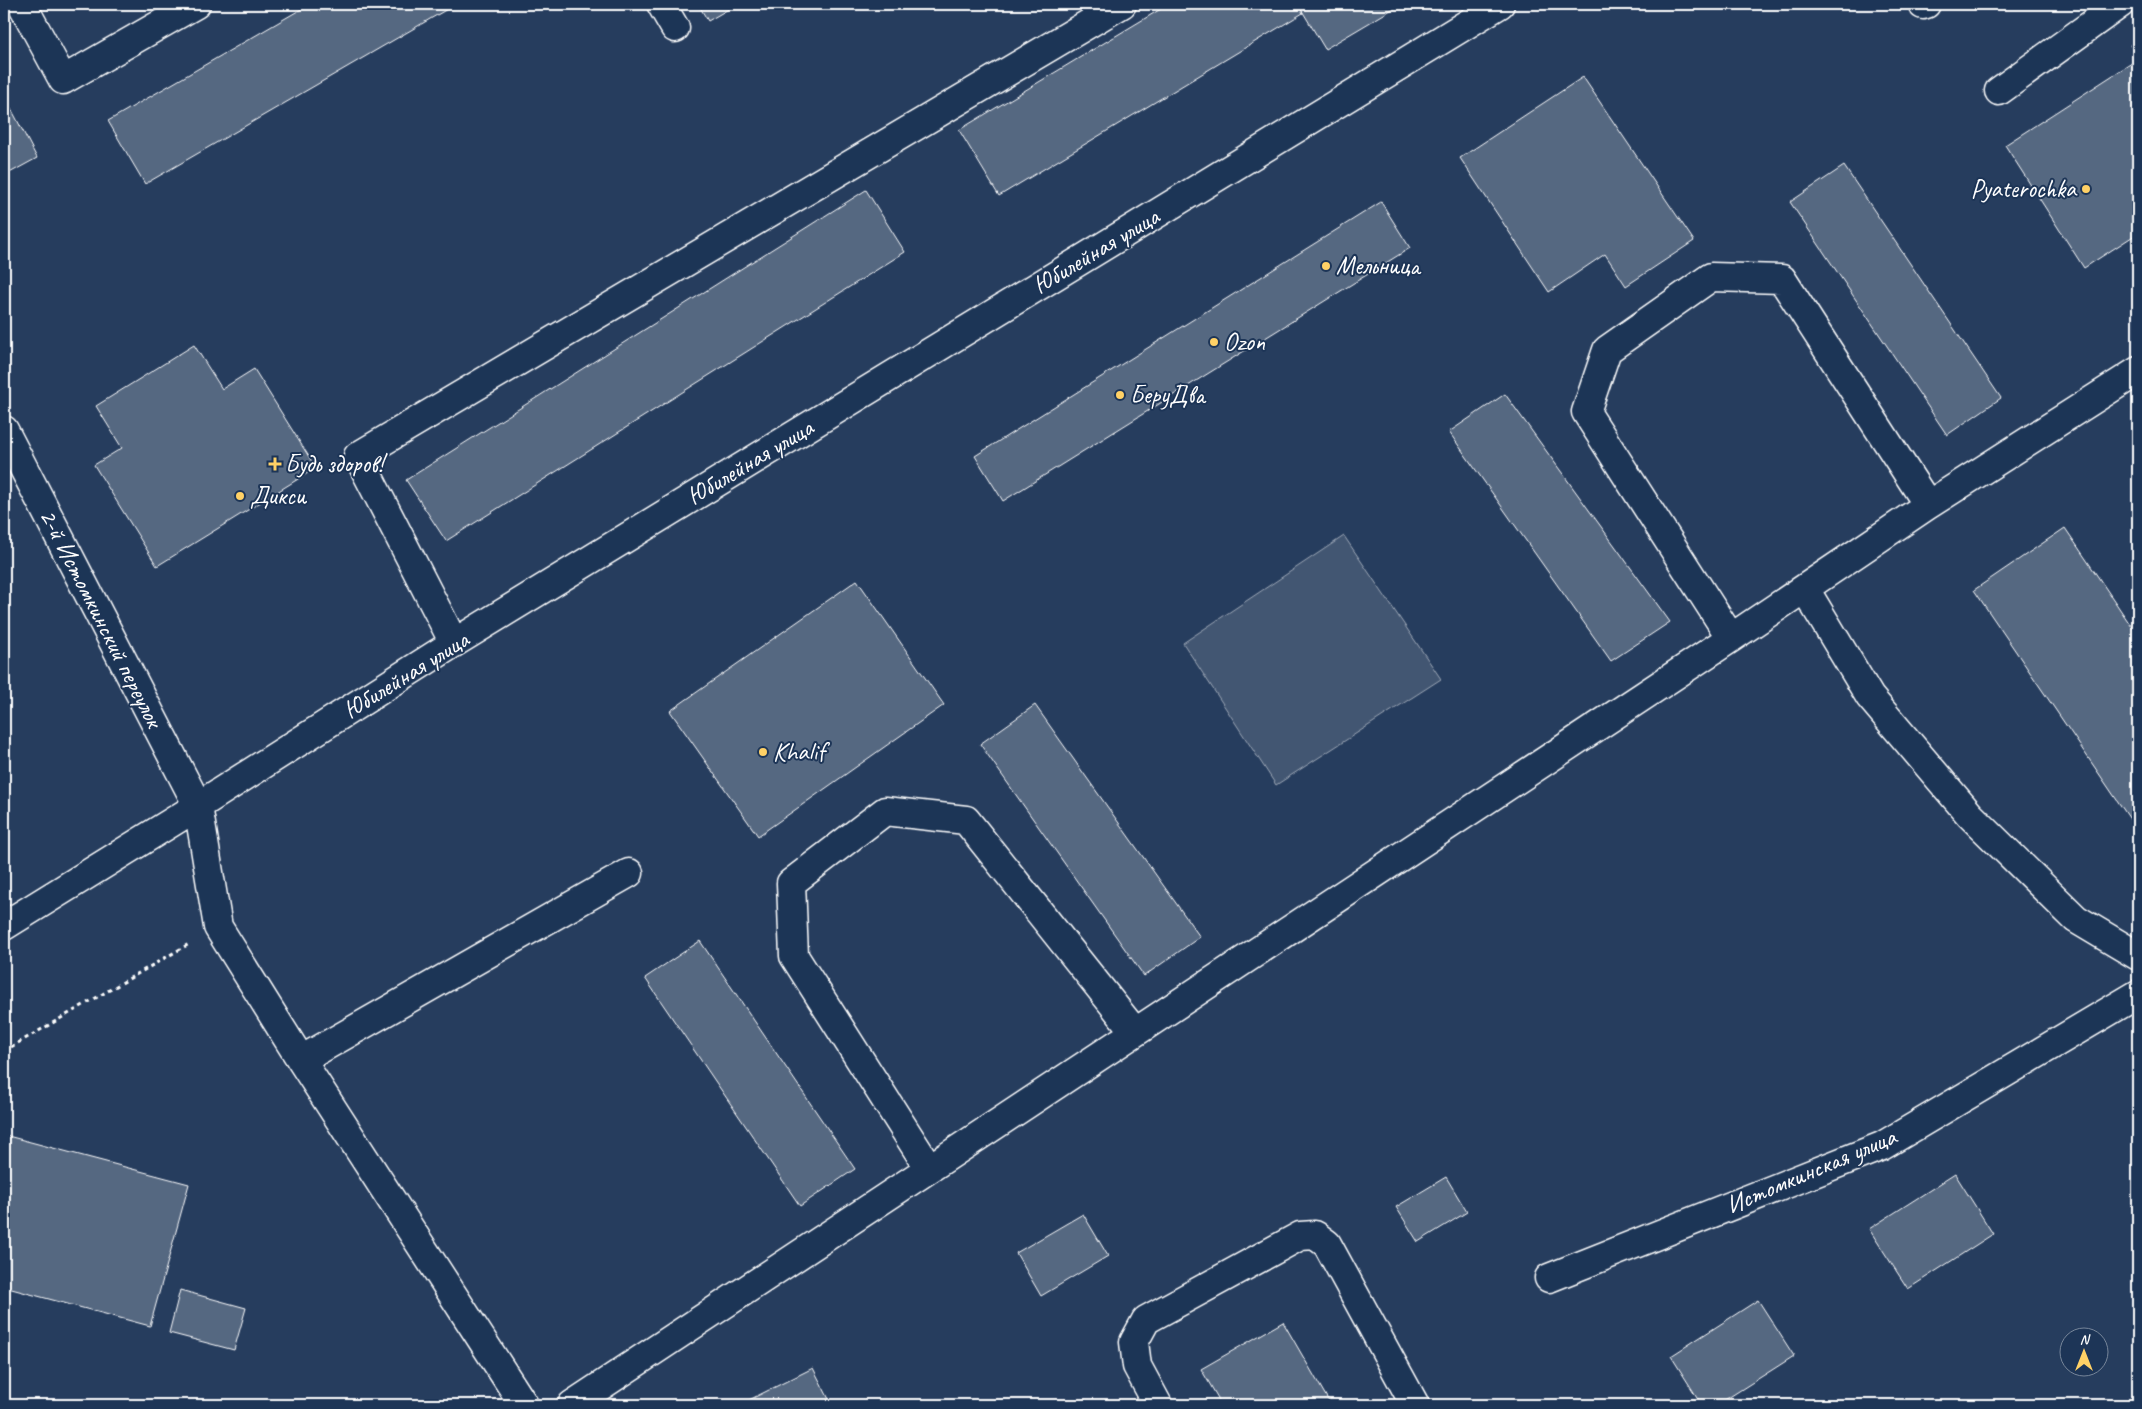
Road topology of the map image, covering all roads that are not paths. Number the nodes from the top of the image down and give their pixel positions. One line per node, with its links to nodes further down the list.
1 (22, 4): 2 (street)
2 (196, 4)
3 (660, 4): 7 (street)
4 (1122, 4): 14 (street)
5 (1500, 4): 14 (street, Юбилейная улица)
6 (2120, 4): 8 (street)
7 (675, 28)
8 (1999, 90)
9 (2138, 371): 11 (street)
10 (4, 430): 15 (street, 2-й Истомкинский переулок)
11 (1928, 505): 12 (street); 13 (street)
12 (1804, 589): 13 (street); 18 (street)
13 (1731, 638): 20 (street)
14 (454, 643): 15 (street, Юбилейная улица)
15 (198, 806): 17 (street, Юбилейная улица); 21 (street, 2-й Истомкинский переулок)
16 (629, 872): 21 (street)
17 (4, 926)
18 (2138, 956)
19 (2138, 994): 23 (street, Истомкинская улица)
20 (1135, 1032): 22 (street); 22 (street)
21 (301, 1060): 24 (street)
22 (929, 1168): 25 (street)
23 (1549, 1278)
24 (524, 1405)
25 (572, 1405)
26 (1158, 1405): 27 (street)
27 (1416, 1405)

